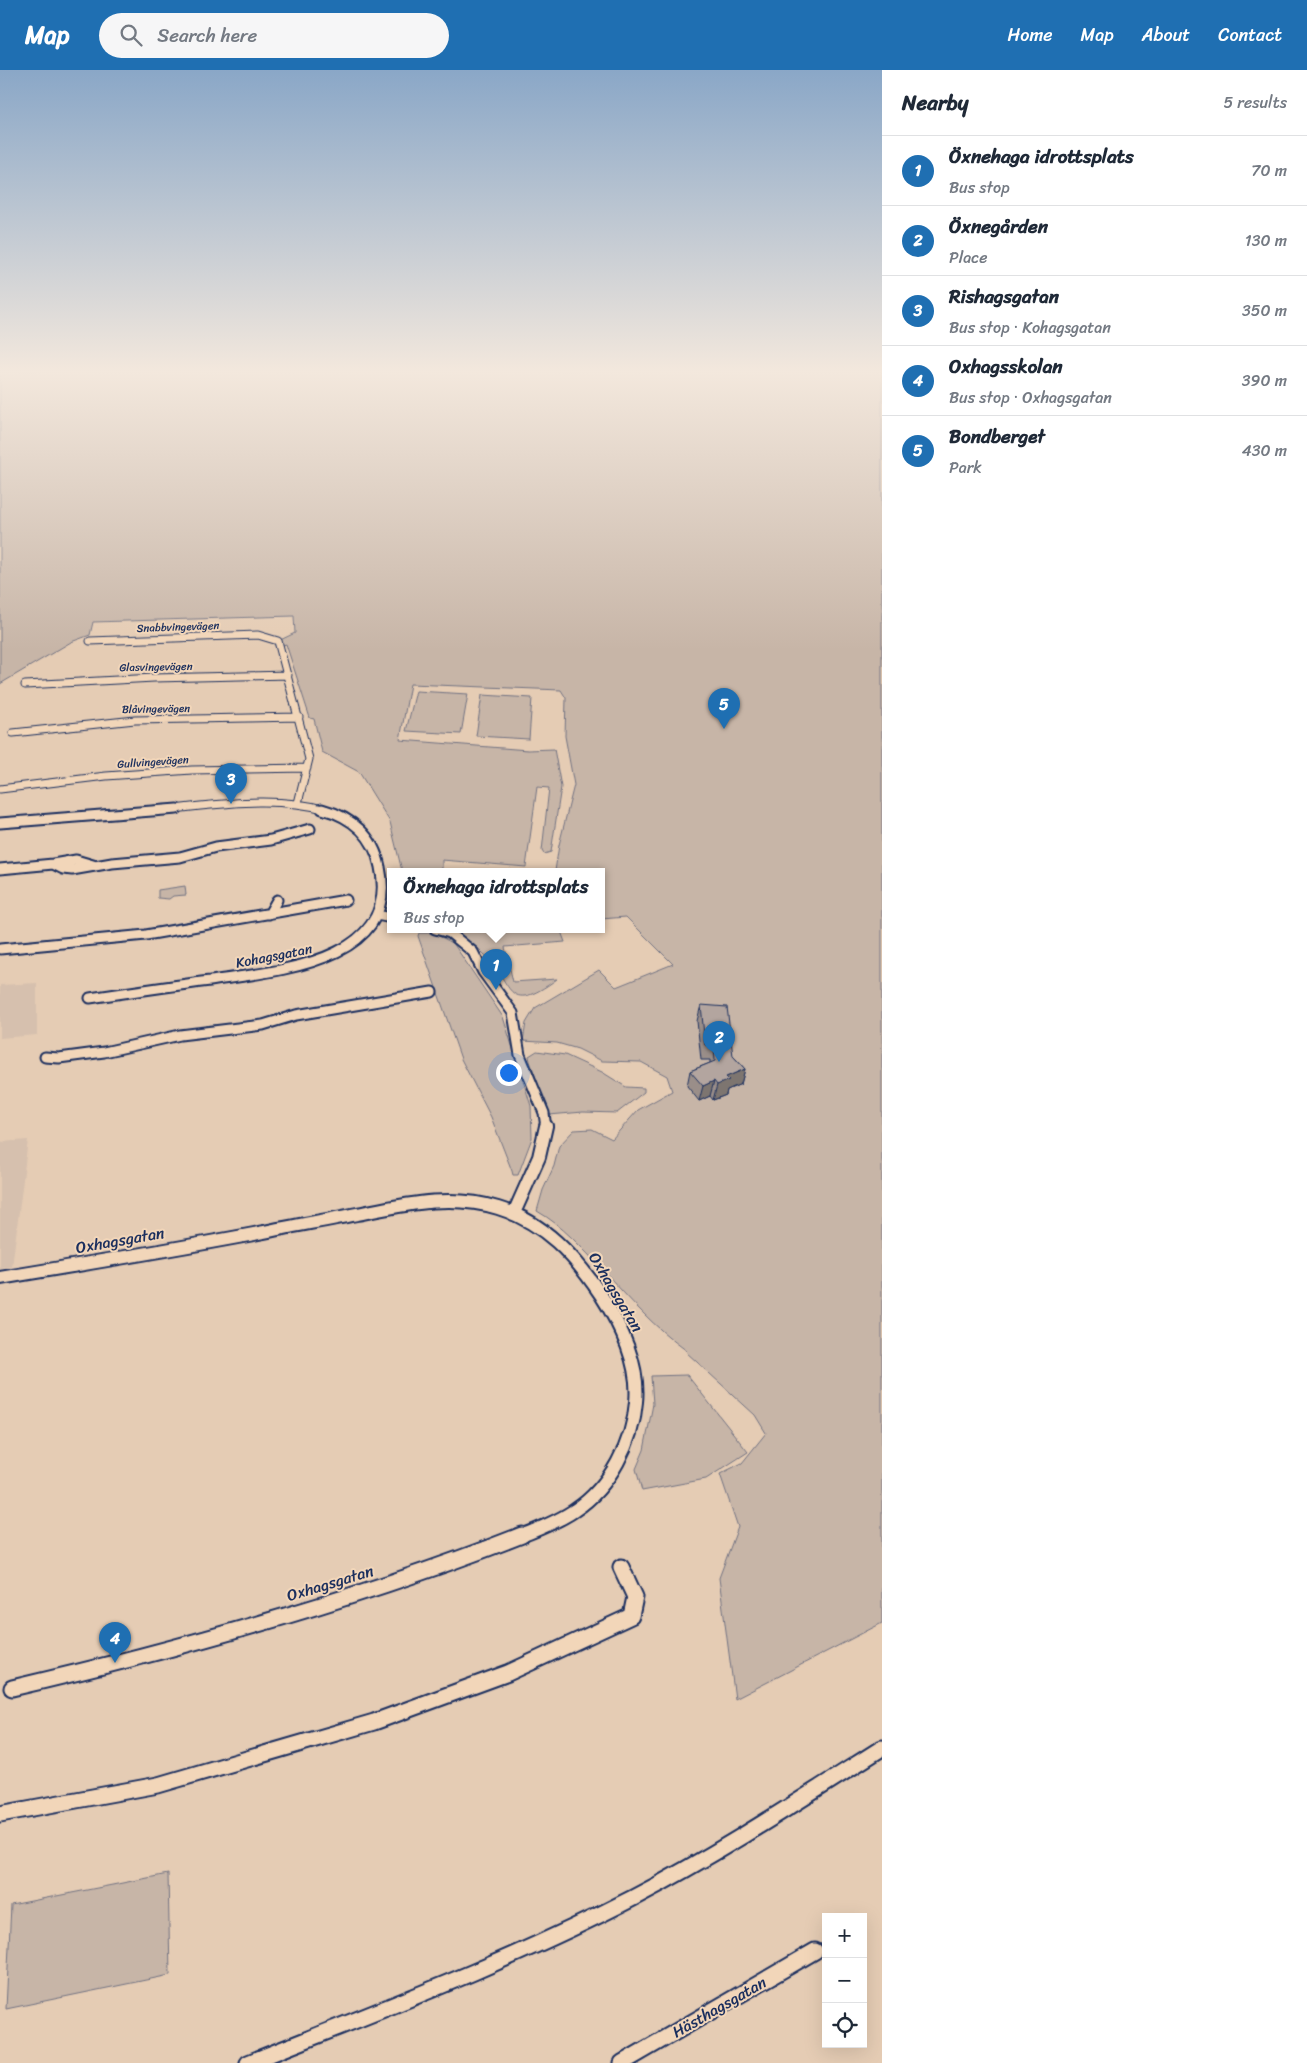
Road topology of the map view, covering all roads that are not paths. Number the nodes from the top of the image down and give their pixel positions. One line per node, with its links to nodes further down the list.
1 (90, 641): 2 (street, Snabbvingevägen)
2 (288, 675): 3 (street, Glasvingevägen); 4 (street)
3 (25, 685)
4 (299, 717): 5 (street, Blåvingevägen); 6 (street)
5 (13, 733)
6 (307, 768): 7 (street, Gullvingevägen); 8 (street)
7 (0, 789)
8 (298, 802): 9 (street, Kohagsgatan); 15 (street, Kohagsgatan)
9 (0, 823)
10 (310, 829): 11 (street)
11 (0, 869)
12 (277, 900): 14 (street)
13 (346, 900): 14 (street)
14 (269, 914): 18 (street)
15 (377, 916): 16 (street); 20 (street, Kohagsgatan)
16 (387, 917)
17 (450, 933): 22 (street)
18 (0, 949)
19 (432, 992): 21 (street)
20 (90, 998)
21 (45, 1057)
22 (514, 1213): 23 (street, Oxhagsgatan); 25 (street, Oxhagsgatan)
23 (0, 1278)
24 (621, 1567): 27 (street)
25 (12, 1688)
26 (882, 1748): 29 (street)
27 (0, 1814)
28 (815, 1951): 30 (street, Hästhagsgatan)
29 (248, 2063)
30 (622, 2063)

